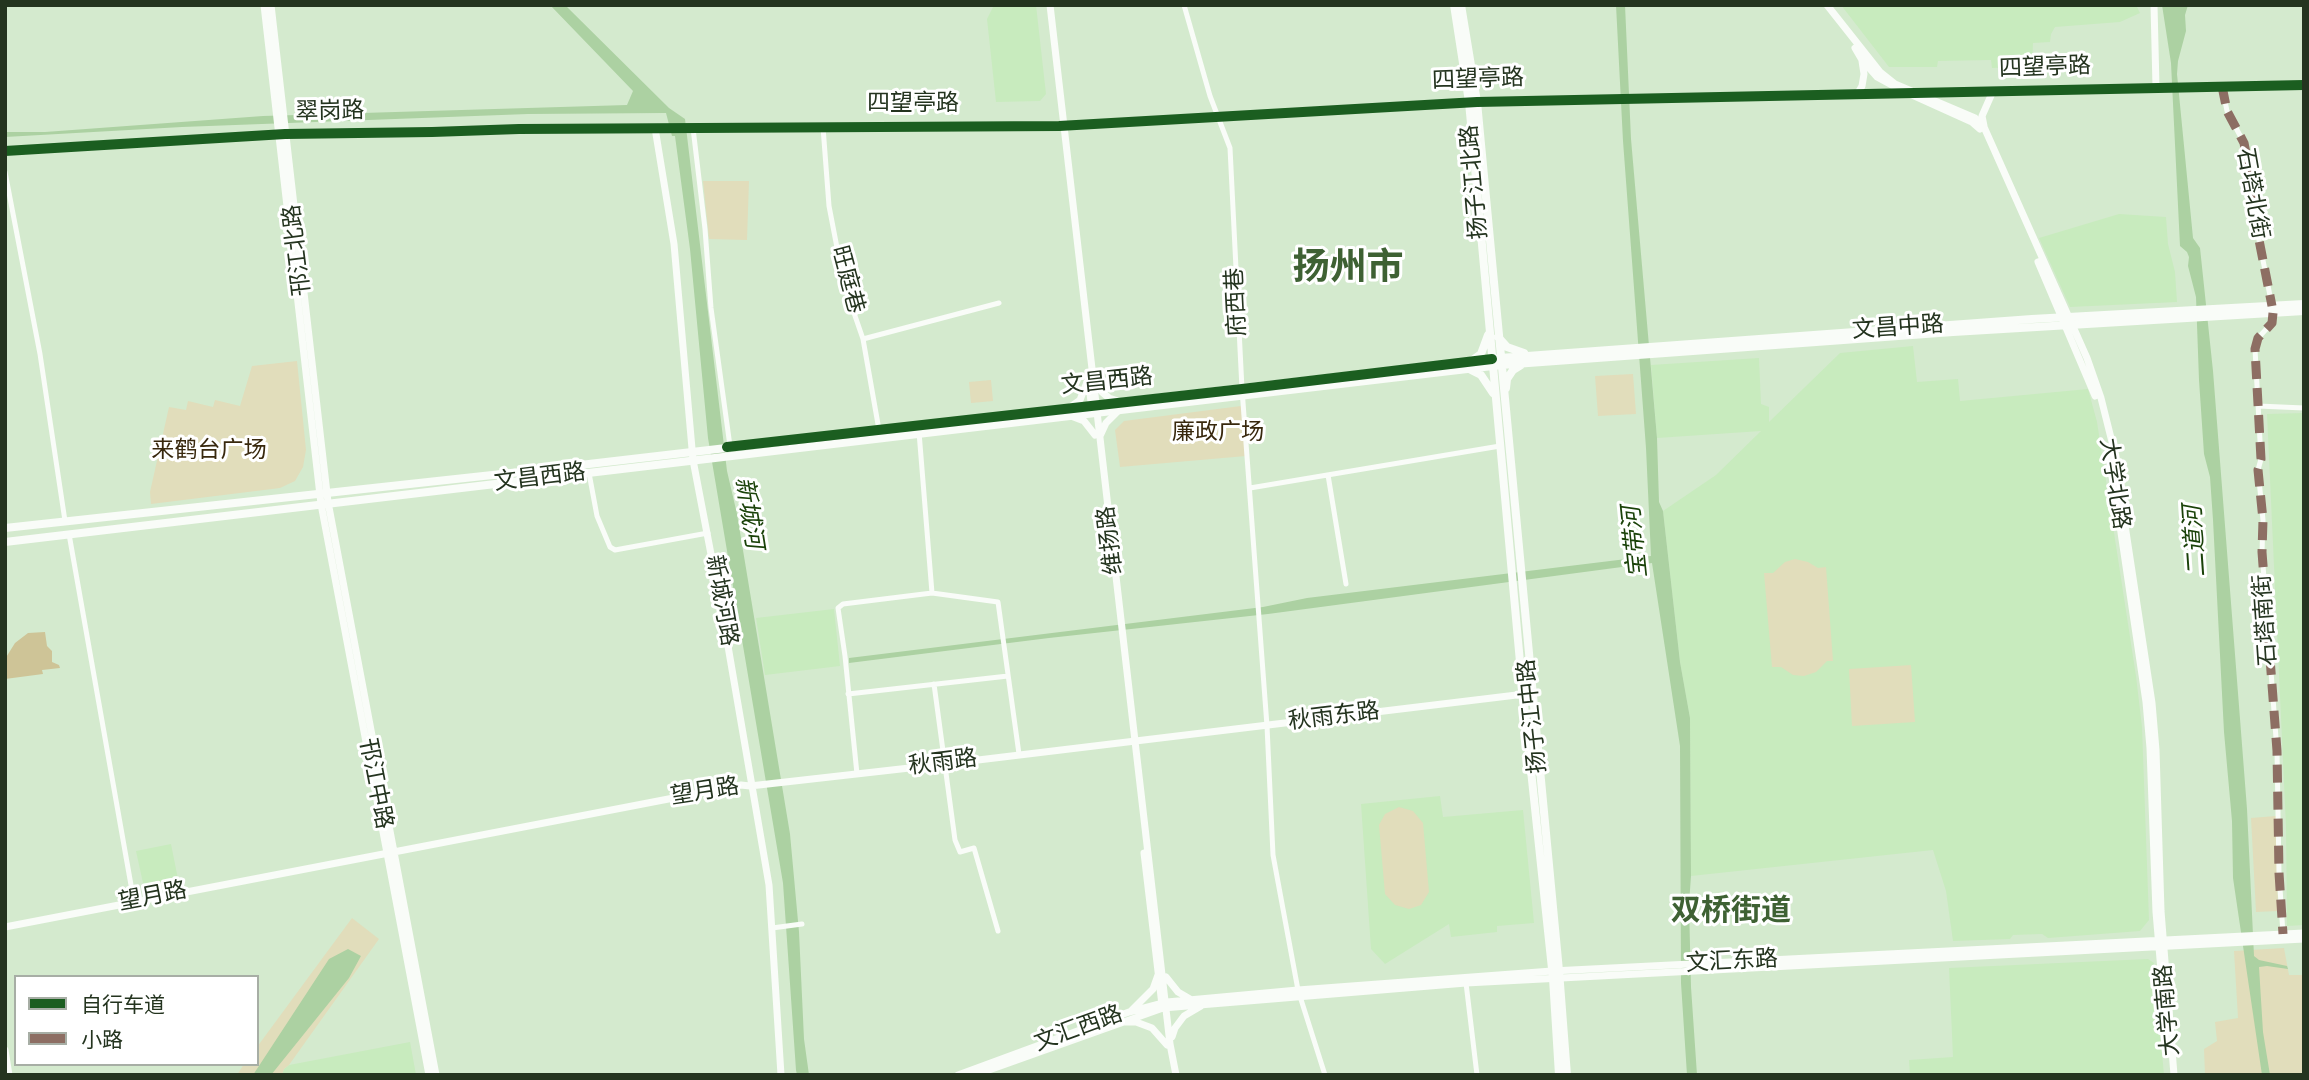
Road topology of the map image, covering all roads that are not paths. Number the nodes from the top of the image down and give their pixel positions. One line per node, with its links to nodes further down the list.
1 (264, 5): 19 (street, 邗江北路)
2 (271, 5): 19 (street, 邗江北路)
3 (1048, 5): 21 (street, 维扬路)
4 (1184, 5): 20 (street, 府西巷)
5 (1454, 5): 18 (main road, 扬子江北路)
6 (1461, 5): 18 (main road, 扬子江北路)
7 (1827, 5): 9 (street)
8 (2154, 5): 13 (street)
9 (1845, 29): 10 (street, 大学北路); 16 (street)
10 (1862, 60): 15 (street, 大学北路); 17 (street)
11 (2304, 85): 12 (street, 四望亭路)
12 (2222, 86): 13 (street, 四望亭路); 31 (street, 石塔北街)
13 (2156, 87): 14 (street, 四望亭路)
14 (1993, 91): 16 (street, 四望亭路); 23 (street)
15 (1906, 92): 16 (street, 四望亭路); 17 (street, 四望亭路); 33 (street, 大学北路)
16 (1919, 92): 23 (street)
17 (1858, 93): 18 (street, 四望亭路)
18 (1473, 102): 20 (street, 四望亭路); 34 (main road, 扬子江北路); 35 (main road, 扬子江北路)
19 (279, 111): 26 (street, 邗江北路)
20 (1218, 116): 21 (street, 四望亭路); 43 (street, 府西巷)
21 (1062, 125): 22 (street, 四望亭路); 42 (street, 维扬路)
22 (823, 127): 25 (street, 四望亭路); 36 (street, 旺庭巷)
23 (1984, 127): 33 (street, 大学北路)
24 (655, 128): 25 (street, 四望亭路); 26 (street, 翠岗路); 55 (street, 新城河路)
25 (690, 128): 54 (street)
26 (281, 130): 27 (street, 翠岗路); 59 (street, 邗江北路)
27 (5, 151)
28 (5, 172): 60 (street)
29 (999, 303): 36 (street)
30 (2304, 304): 31 (main road, 文昌中路)
31 (2272, 309): 32 (main road, 文昌中路); 33 (main road, 文昌中路); 46 (street, 石塔南街)
32 (2304, 311)
33 (2068, 321): 37 (main road, 文昌中路); 88 (street, 大学北路)
34 (1489, 329): 39 (main road, 扬子江北路); 41 (main road)
35 (1498, 337): 38 (main road); 39 (main road, 扬子江北路)
36 (863, 339): 50 (street, 旺庭巷)
37 (1635, 352): 38 (main road, 文昌中路); 40 (main road, 文昌中路)
38 (1543, 355): 39 (main road, 文昌中路)
39 (1496, 362): 40 (main road, 文昌中路); 41 (main road, 文昌西路); 44 (main road, 扬子江中路)
40 (1524, 364): 44 (main road)
41 (1470, 365): 43 (main road, 文昌西路); 44 (main road)
42 (1091, 378): 45 (street); 48 (street, 维扬路); 49 (street)
43 (1243, 393): 45 (main road, 文昌西路); 58 (street, 府西巷)
44 (1500, 397): 53 (main road, 扬子江中路); 65 (main road, 扬子江中路)
45 (1120, 406): 48 (main road, 文昌西路); 52 (street)
46 (2258, 406): 47 (street); 85 (street, 石塔南街)
47 (2304, 408)
48 (1094, 409): 49 (main road, 文昌西路); 52 (street, 维扬路)
49 (1070, 412): 51 (main road, 文昌西路); 52 (street)
50 (879, 430): 51 (main road, 文昌西路); 54 (main road, 文昌西路)
51 (919, 430): 55 (main road, 文昌西路); 67 (street)
52 (1097, 436): 73 (street, 维扬路)
53 (1500, 446): 57 (street); 65 (main road, 扬子江中路)
54 (728, 447): 55 (main road, 文昌西路)
55 (693, 456): 56 (main road, 文昌西路); 59 (main road, 文昌西路); 62 (street, 新城河路)
56 (589, 473): 59 (main road, 文昌西路); 62 (street)
57 (1328, 475): 58 (street); 66 (street)
58 (1250, 488): 72 (street, 府西巷)
59 (324, 498): 60 (main road, 文昌西路); 63 (main road, 文昌西路); 78 (street, 邗江中路)
60 (65, 521): 61 (main road, 文昌西路)
61 (5, 528)
62 (708, 533): 77 (street, 新城河路)
63 (69, 534): 64 (main road, 文昌西路); 79 (street)
64 (5, 542)
65 (1516, 570): 71 (main road, 扬子江中路)
66 (1346, 584)
67 (932, 593): 68 (street); 70 (street)
68 (1008, 676): 69 (street); 74 (street)
69 (934, 684): 70 (street); 75 (street)
70 (848, 694): 76 (street)
71 (1527, 694): 72 (street, 秋雨东路); 90 (main road, 扬子江中路)
72 (1267, 726): 73 (street, 秋雨东路); 92 (street, 府西巷)
73 (1133, 740): 74 (street, 秋雨路); 89 (street, 维扬路)
74 (1019, 754): 75 (street, 秋雨路)
75 (945, 764): 76 (street, 秋雨路); 83 (street)
76 (858, 775): 77 (street, 秋雨路)
77 (750, 786): 78 (street, 望月路); 81 (street, 新城河路)
78 (392, 854): 79 (street, 望月路); 82 (street, 望月路); 101 (street, 邗江中路); 102 (street, 邗江中路)
79 (134, 902): 82 (street, 望月路)
80 (802, 924): 81 (street)
81 (772, 928): 103 (street, 新城河路)
82 (5, 929)
83 (998, 930)
84 (2304, 933): 85 (street, 文汇东路)
85 (2283, 934): 86 (street, 文汇东路)
86 (2256, 938): 87 (street, 文汇东路); 88 (street, 文汇东路)
87 (2304, 939)
88 (2160, 943): 90 (street, 文汇东路); 111 (street, 大学南路)
89 (1161, 974): 93 (street); 95 (street, 维扬路); 96 (street)
90 (1556, 975): 91 (street, 文汇东路); 92 (street, 文汇东路); 109 (main road, 扬子江中路); 110 (main road, 扬子江中路)
91 (1466, 983): 92 (street, 文汇东路); 108 (street)
92 (1299, 993): 93 (street, 文汇东路); 94 (street, 文汇东路); 107 (street, 府西巷)
93 (1191, 1000): 95 (street, 文汇东路)
94 (1203, 1004): 95 (street, 文汇东路); 98 (street)
95 (1165, 1005): 96 (street, 文汇西路); 97 (street, 文汇西路); 98 (street, 维扬路)
96 (1129, 1012): 104 (street, 文汇西路)
97 (1118, 1022): 98 (street); 105 (street, 文汇西路)
98 (1168, 1045): 106 (street, 维扬路)
99 (5, 1050): 100 (street)
100 (9, 1075)
101 (429, 1075)
102 (436, 1075)
103 (782, 1075)
104 (958, 1075)
105 (975, 1075)
106 (1174, 1075)
107 (1325, 1075)
108 (1476, 1075)
109 (1559, 1075)
110 (1567, 1075)
111 (2172, 1075)

